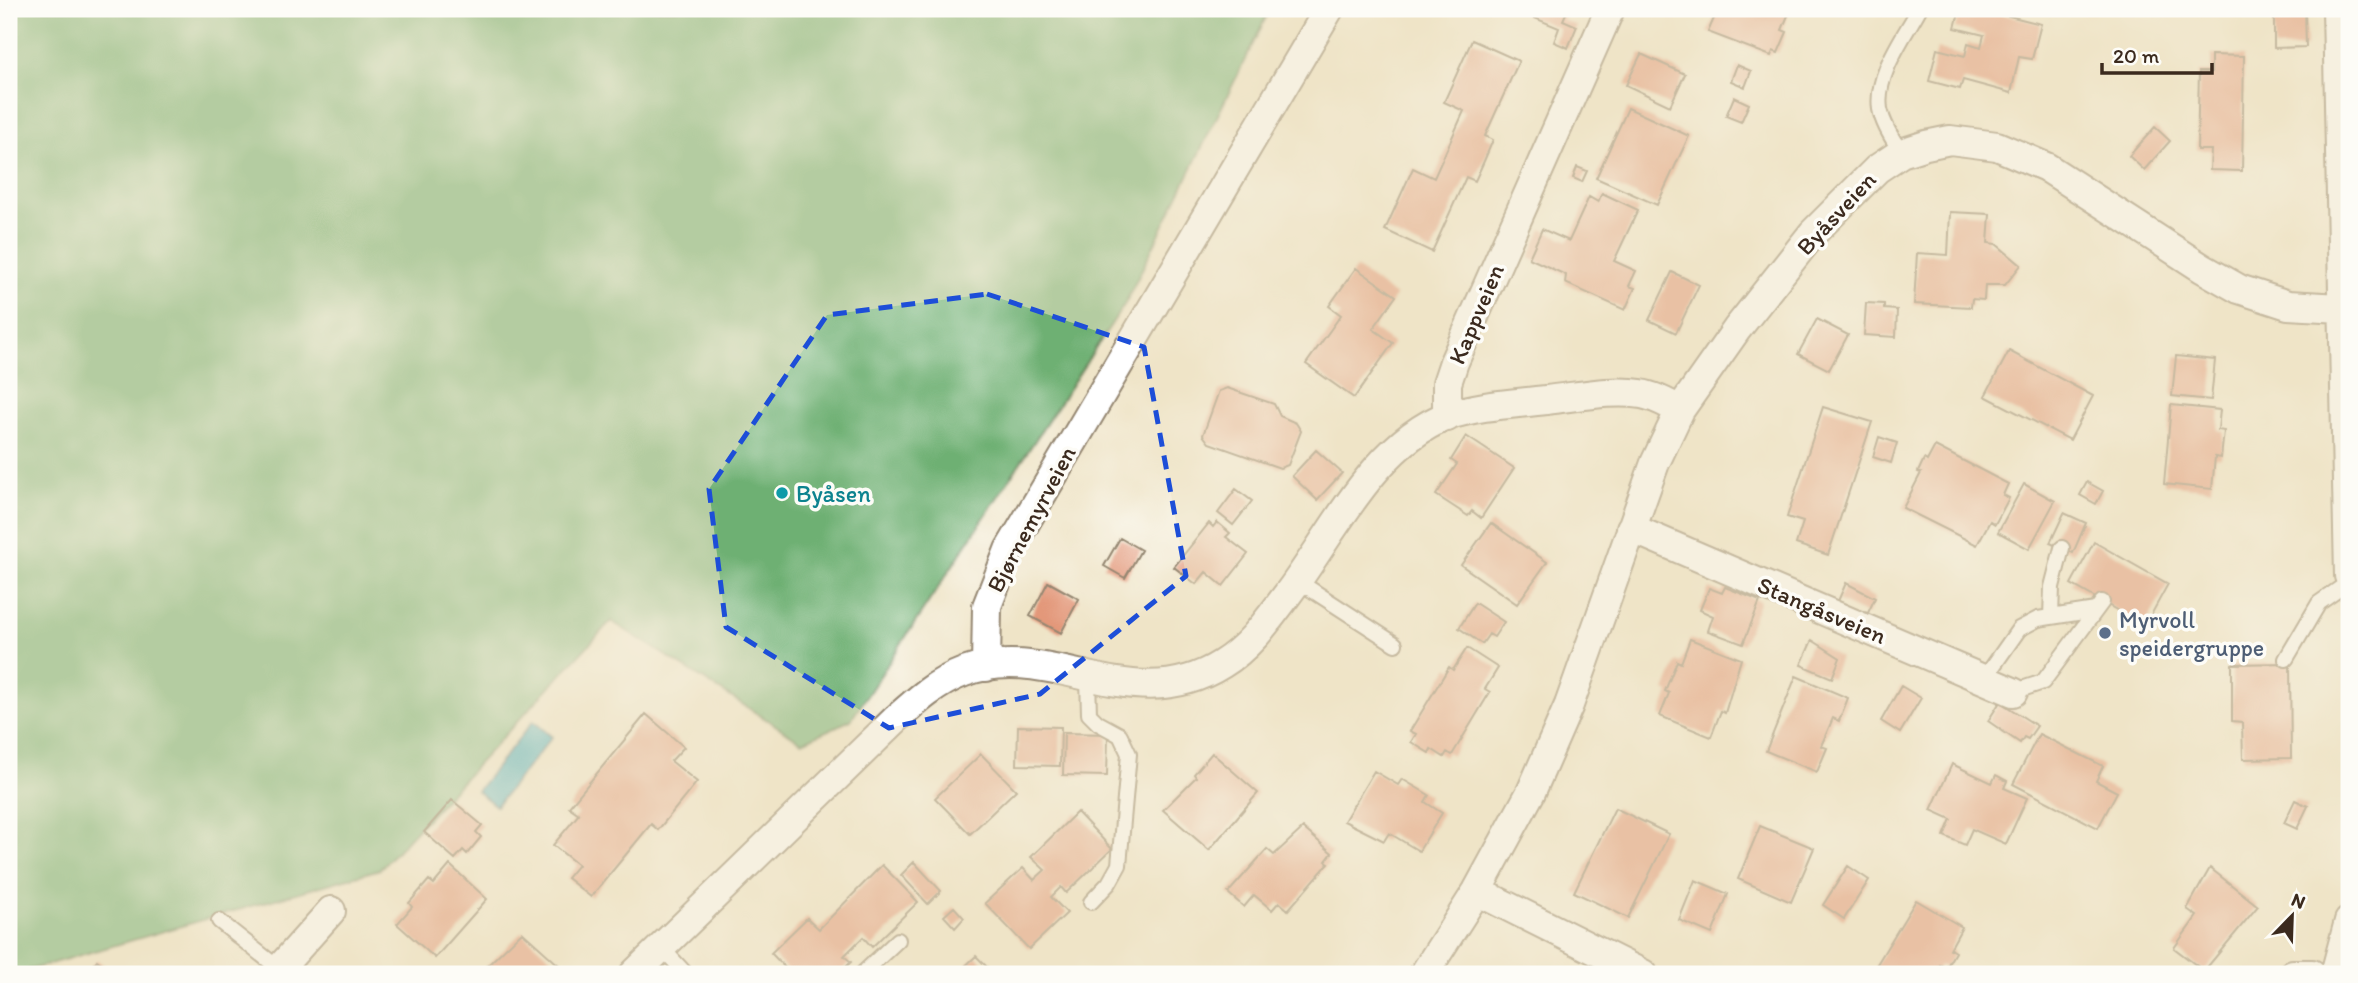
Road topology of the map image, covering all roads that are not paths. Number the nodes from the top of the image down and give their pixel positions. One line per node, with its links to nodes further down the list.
1 (1329, 9): 17 (street, Bjørnemyrveien)
2 (1611, 9): 8 (street, Kappveien)
3 (1919, 9): 5 (lane)
4 (2337, 9): 6 (street)
5 (1901, 153): 6 (street, Byåsveien); 7 (street, Byåsveien)
6 (2342, 308): 11 (street)
7 (1680, 410): 8 (street); 9 (street)
8 (1447, 416): 12 (street)
9 (1631, 528): 19 (street, Stangåsveien); 21 (street)
10 (2062, 548): 14 (lane)
11 (2349, 576)
12 (1298, 581): 15 (lane); 18 (street)
13 (2349, 582): 16 (lane)
14 (2051, 617): 19 (lane); 20 (lane)
15 (1395, 644)
16 (2286, 659)
17 (986, 667): 18 (street); 27 (street)
18 (1088, 678): 22 (lane)
19 (1984, 679): 20 (street, Stangåsveien)
20 (2013, 692)
21 (1477, 891): 32 (street); 33 (street)
22 (1091, 902)
23 (331, 911): 28 (street)
24 (219, 921): 28 (lane)
25 (2349, 921): 36 (street)
26 (898, 940): 31 (lane)
27 (662, 948): 29 (street); 30 (lane)
28 (283, 972)
29 (634, 974)
30 (686, 974)
31 (862, 974)
32 (1424, 974)
33 (1643, 974)
34 (2293, 974): 35 (street)
35 (2312, 974)
36 (2336, 974)

